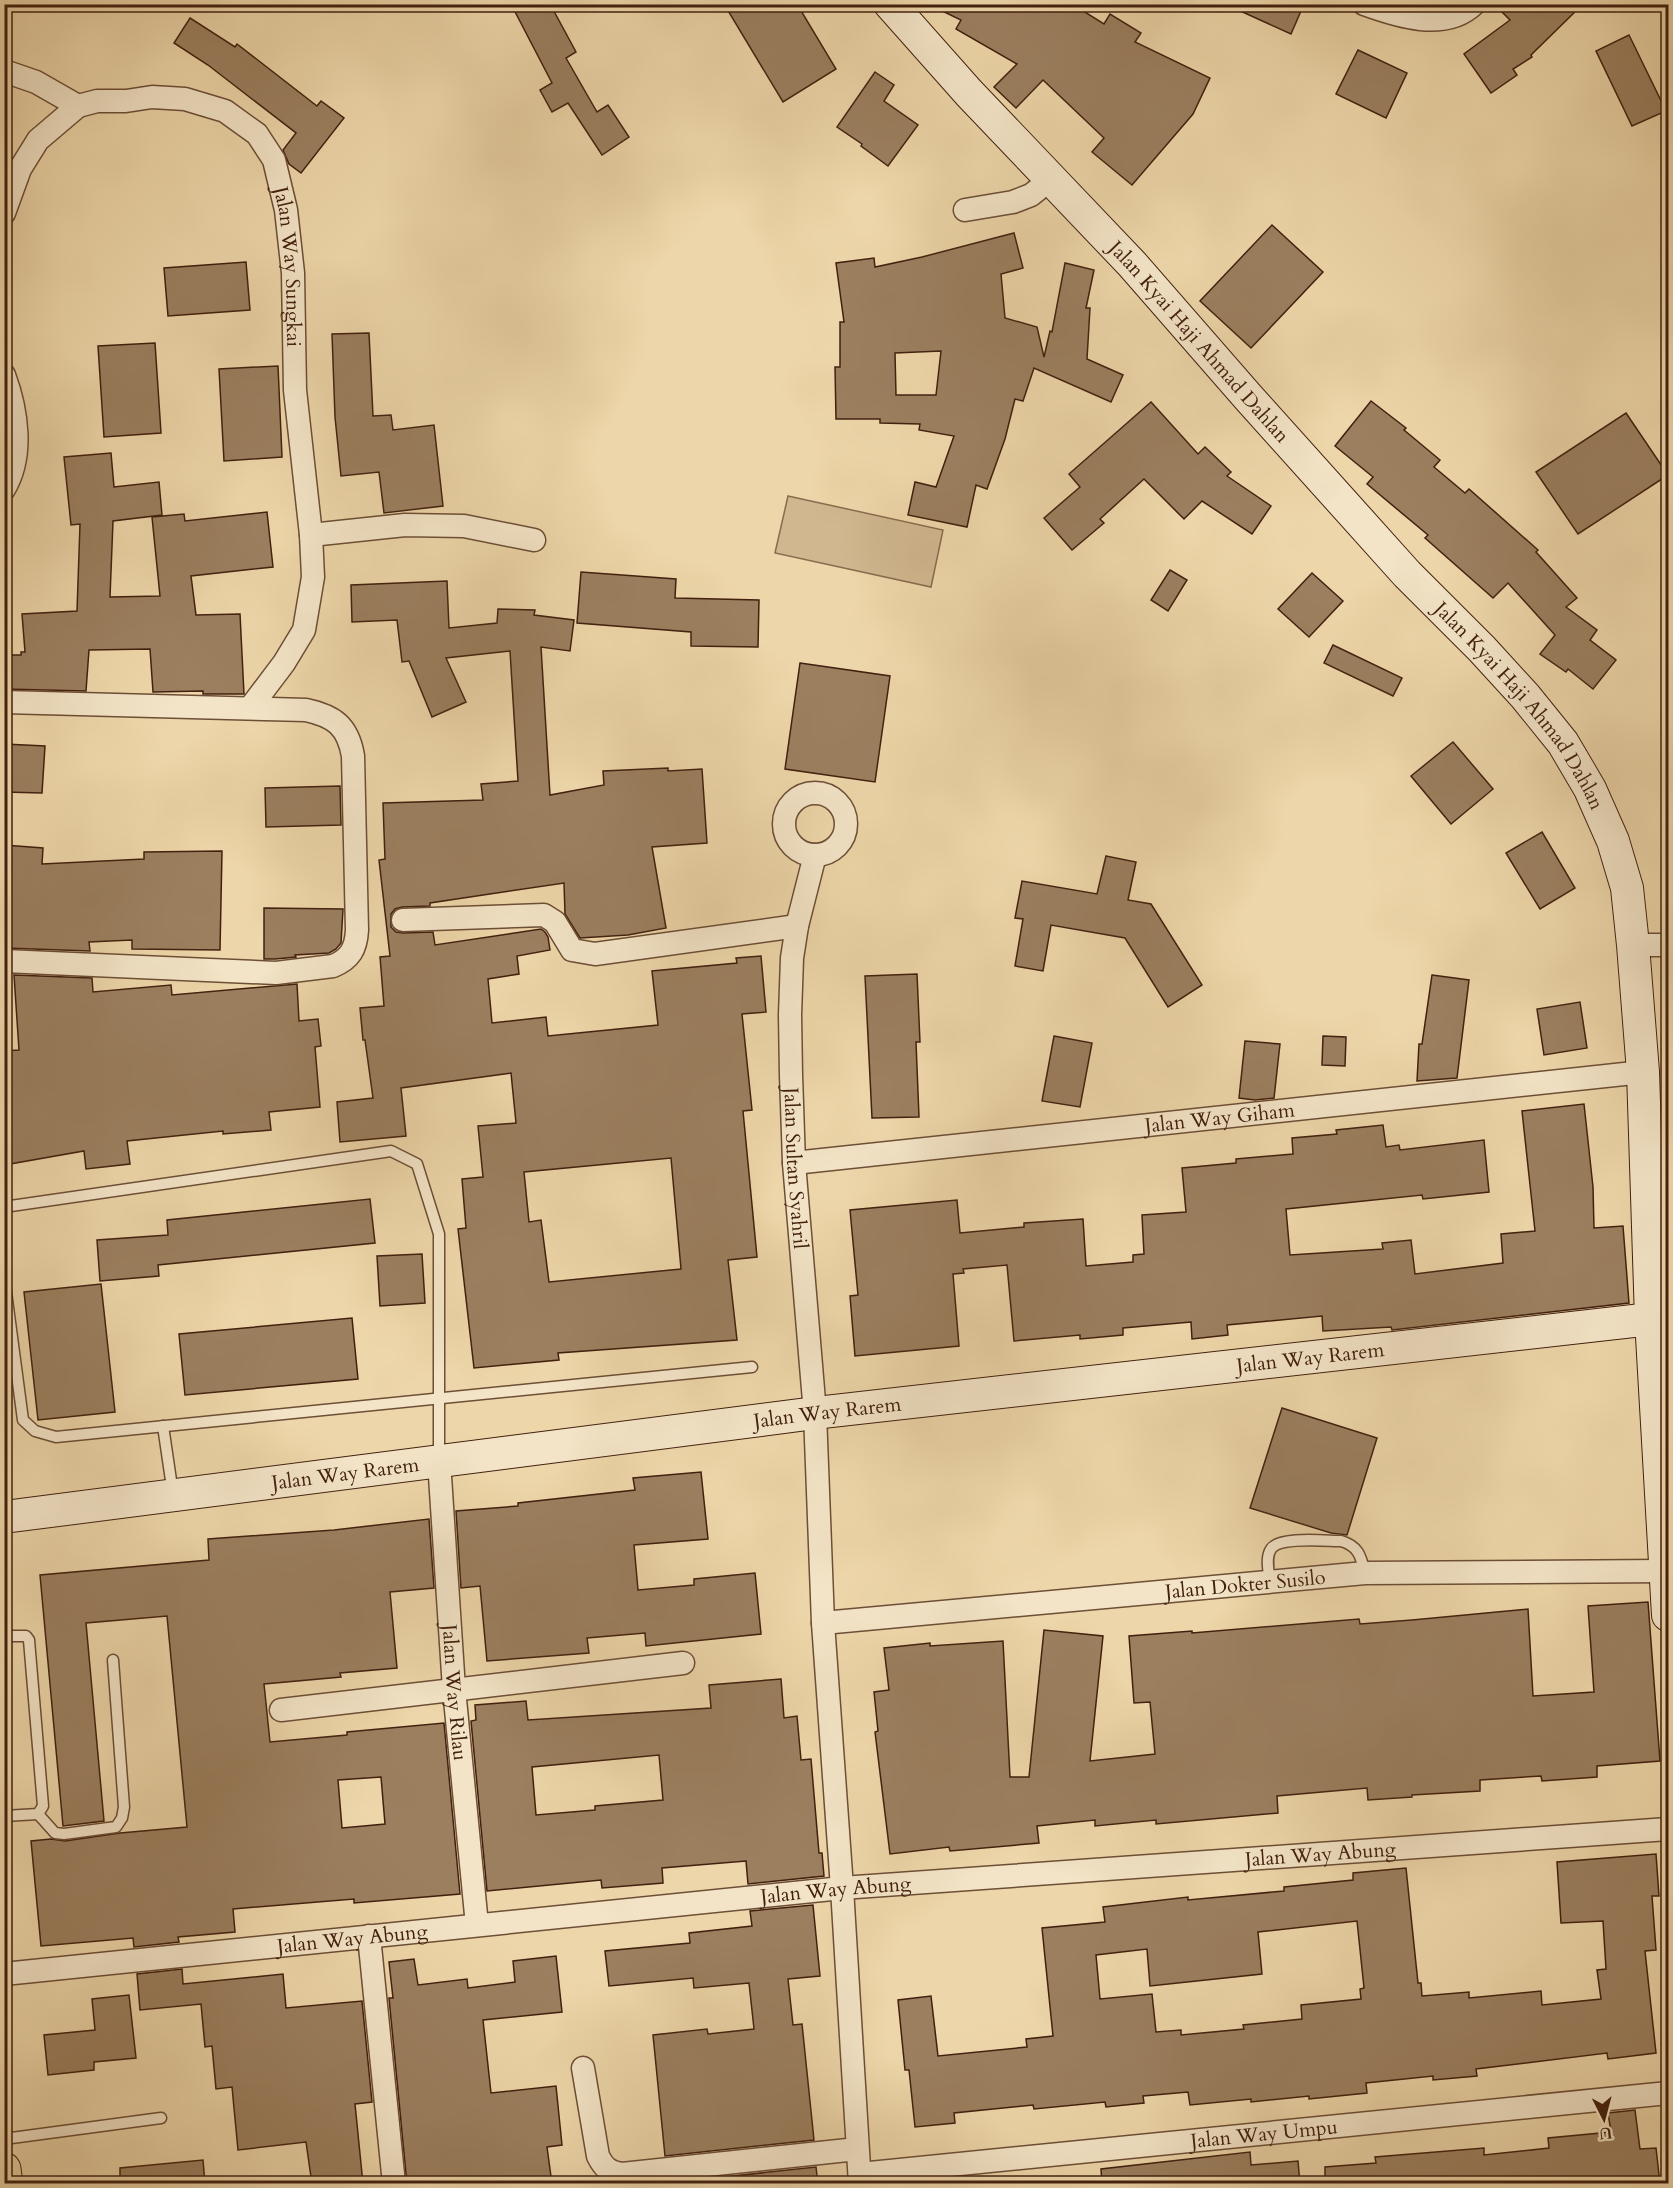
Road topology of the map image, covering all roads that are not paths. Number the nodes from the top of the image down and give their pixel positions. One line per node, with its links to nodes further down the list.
1 (890, 4): 6 (main road, Jalan Kyai Haji Ahmad Dahlan)
2 (1364, 4): 3 (street)
3 (1474, 4)
4 (4, 71): 5 (street)
5 (78, 106): 8 (street); 11 (street, Jalan Way Sungkai)
6 (1051, 179): 7 (street); 18 (main road, Jalan Kyai Haji Ahmad Dahlan)
7 (965, 210)
8 (4, 213)
9 (4, 375): 10 (street)
10 (4, 489)
11 (311, 535): 12 (street); 14 (street, Jalan Way Sungkai)
12 (534, 540)
13 (4, 702): 14 (street)
14 (250, 708): 20 (street)
15 (815, 855): 17 (street, Jalan Sultan Syahril)
16 (402, 920): 17 (street)
17 (797, 926): 22 (street, Jalan Sultan Syahril)
18 (1633, 945): 19 (street); 21 (main road, Jalan Kyai Haji Ahmad Dahlan)
19 (1668, 945)
20 (4, 961)
21 (1643, 1072): 22 (street, Jalan Way Giham); 25 (main road, Jalan Kyai Haji Ahmad Dahlan)
22 (794, 1163): 28 (street, Jalan Sultan Syahril)
23 (4, 1207): 27 (lane)
24 (4, 1277): 29 (lane)
25 (1660, 1319): 28 (main road, Jalan Way Rarem); 33 (main road, Jalan Kyai Haji Ahmad Dahlan)
26 (752, 1368): 27 (lane)
27 (439, 1398): 29 (lane); 30 (lane)
28 (815, 1413): 30 (main road, Jalan Way Rarem); 37 (street, Jalan Sultan Syahril)
29 (163, 1426): 31 (lane)
30 (439, 1461): 31 (main road, Jalan Way Rarem); 41 (street, Jalan Way Rilau)
31 (174, 1496): 32 (main road, Jalan Way Rarem)
32 (4, 1517)
33 (1667, 1571): 34 (street, Jalan Dokter Susilo); 36 (main road, Jalan Kyai Haji Ahmad Dahlan)
34 (1365, 1573): 35 (street, Jalan Dokter Susilo); 35 (lane)
35 (1270, 1582): 37 (street, Jalan Dokter Susilo)
36 (1668, 1615)
37 (823, 1623): 46 (street, Jalan Sultan Syahril)
38 (4, 1636): 43 (lane)
39 (113, 1660): 43 (lane)
40 (683, 1663): 41 (street)
41 (454, 1689): 42 (street); 47 (street, Jalan Way Rilau)
42 (281, 1710)
43 (38, 1814): 44 (lane)
44 (4, 1816)
45 (1668, 1829): 46 (street, Jalan Way Abung)
46 (842, 1888): 47 (street, Jalan Way Abung); 54 (street, Jalan Sultan Syahril)
47 (477, 1925): 48 (street, Jalan Way Abung)
48 (369, 1936): 49 (street, Jalan Way Abung); 58 (street)
49 (4, 1974)
50 (583, 2068): 54 (street)
51 (1668, 2092): 56 (street, Jalan Way Umpu)
52 (161, 2118): 53 (lane)
53 (4, 2139)
54 (857, 2150): 56 (street, Jalan Sultan Syahril)
55 (4, 2169): 57 (main road)
56 (860, 2179)
57 (6, 2184)
58 (394, 2184)

